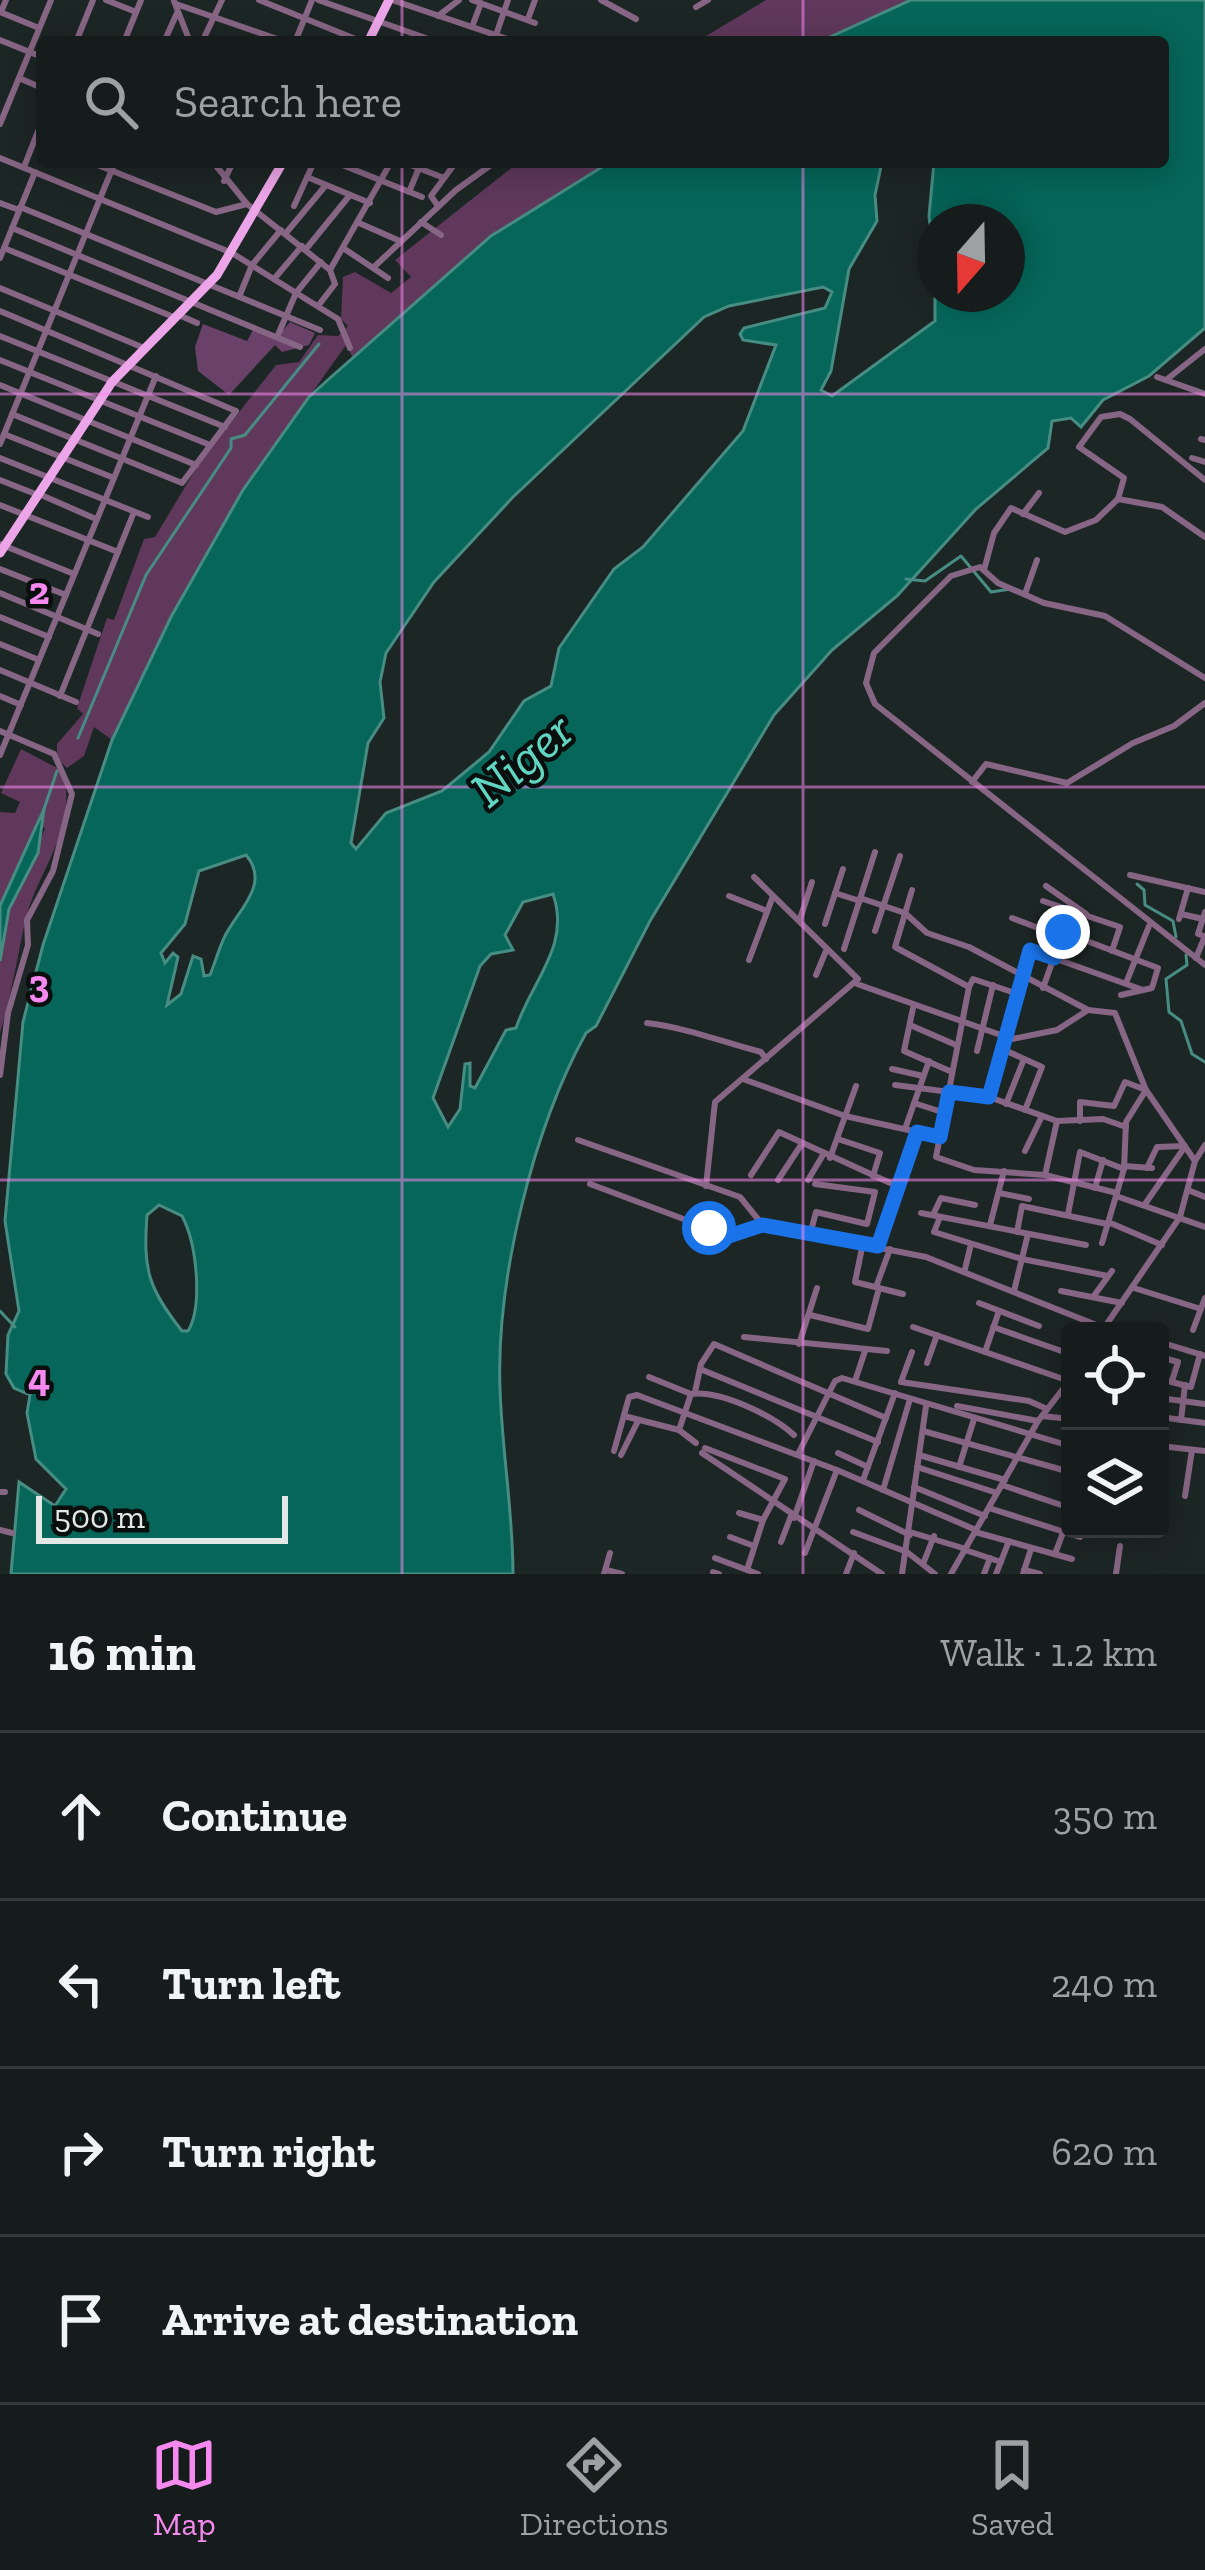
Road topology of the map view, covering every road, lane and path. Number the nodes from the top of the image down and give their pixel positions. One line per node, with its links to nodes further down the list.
1 (6, 0): 20 (street)
2 (51, 0): 29 (street)
3 (93, 0): 31 (street)
4 (106, 0): 21 (street)
5 (141, 0): 21 (street)
6 (222, 0): 23 (street)
7 (259, 0): 15 (street)
8 (315, 0): 25 (street); 27 (street)
9 (390, 0): 18 (street); 27 (main road)
10 (459, 0): 24 (street)
11 (508, 0): 22 (street)
12 (535, 0): 22 (street)
13 (601, 0): 26 (street)
14 (708, 0): 19 (street)
15 (269, 2): 25 (street)
16 (476, 2): 22 (street); 28 (street)
17 (179, 3): 23 (street); 33 (street); 34 (street)
18 (415, 4): 24 (street)
19 (696, 7)
20 (1, 12): 29 (street)
21 (136, 12): 32 (street)
22 (504, 12): 30 (street)
23 (217, 14): 35 (street); 36 (street)
24 (438, 16): 28 (street)
25 (304, 19): 37 (street); 38 (street)
26 (636, 19)
27 (380, 25): 39 (main road); 40 (street)
28 (472, 27): 30 (street)
29 (39, 28): 42 (street)
30 (496, 35)
31 (78, 36)
32 (126, 36)
33 (166, 36)
34 (188, 36)
35 (205, 36)
36 (271, 36)
37 (297, 36)
38 (350, 36)
39 (368, 36)
40 (417, 36)
41 (0, 40): 42 (street)
42 (29, 52): 43 (street); 44 (street)
43 (36, 55)
44 (19, 78): 45 (street); 46 (street)
45 (36, 85)
46 (0, 124)
47 (36, 145): 49 (street)
48 (0, 158): 49 (street)
49 (24, 167): 61 (street)
50 (112, 168): 70 (street)
51 (117, 168): 73 (street)
52 (216, 168): 65 (street)
53 (230, 168): 65 (street)
54 (280, 168): 77 (main road)
55 (311, 168): 62 (street)
56 (350, 168): 64 (street)
57 (388, 168): 64 (street)
58 (419, 168): 63 (street); 67 (street)
59 (452, 168): 63 (street)
60 (487, 168): 75 (street)
61 (34, 172): 70 (street); 76 (street)
62 (307, 177): 66 (street); 74 (street)
63 (444, 178): 75 (street)
64 (382, 181): 67 (street); 72 (street)
65 (224, 182): 73 (street)
66 (326, 185): 68 (street); 81 (street)
67 (410, 192): 69 (street)
68 (350, 195): 72 (street); 86 (street)
69 (422, 197)
70 (100, 199): 82 (street); 88 (street)
71 (0, 202): 76 (street)
72 (370, 203): 79 (street)
73 (248, 204): 77 (street)
74 (294, 206)
75 (438, 206): 78 (street)
76 (20, 209): 80 (street); 82 (street)
77 (258, 213): 81 (street); 88 (main road)
78 (421, 222): 83 (street); 84 (street)
79 (359, 223): 84 (street); 87 (street)
80 (12, 228): 85 (street); 89 (street)
81 (284, 231): 86 (street); 92 (street)
82 (86, 234): 89 (street); 98 (street)
83 (441, 235)
84 (400, 241): 93 (street)
85 (3, 246): 90 (street); 95 (street)
86 (304, 247): 91 (street); 97 (street)
87 (345, 249): 93 (street); 94 (street)
88 (232, 253): 92 (street); 98 (main road)
89 (77, 255): 95 (street); 102 (street)
90 (0, 258)
91 (321, 262): 94 (street); 100 (street)
92 (252, 265): 97 (street); 101 (street)
93 (375, 266): 96 (street)
94 (331, 270): 103 (street)
95 (69, 275): 104 (street); 107 (street)
96 (388, 278)
97 (274, 279): 100 (street)
98 (209, 285): 101 (street); 102 (main road)
99 (0, 288): 104 (street)
100 (296, 293): 103 (street); 106 (street)
101 (238, 297): 106 (street)
102 (192, 302): 107 (main road); 112 (street)
103 (318, 306): 115 (street)
104 (55, 310): 110 (street); 114 (street)
105 (0, 311): 110 (street)
106 (286, 316): 109 (street); 112 (street)
107 (177, 317): 108 (street); 114 (main road)
108 (197, 323)
109 (320, 330)
110 (46, 331): 117 (street); 119 (street)
111 (0, 336): 117 (street)
112 (277, 338): 113 (street)
113 (300, 347)
114 (144, 348): 119 (main road)
115 (350, 348)
116 (1205, 350): 125 (street)
117 (38, 351): 120 (street); 122 (street)
118 (0, 359): 120 (street)
119 (127, 364): 121 (street); 122 (main road)
120 (29, 372): 126 (street); 129 (street)
121 (156, 376): 128 (street); 134 (street)
122 (112, 382): 128 (street); 129 (main road)
123 (1205, 382): 125 (street)
124 (0, 385): 126 (street)
125 (1195, 390): 127 (street)
126 (21, 393): 131 (street); 133 (street)
127 (1205, 394)
128 (148, 396): 132 (street); 134 (street)
129 (99, 400): 132 (street); 133 (main road)
130 (0, 411): 131 (street)
131 (12, 415): 135 (street); 137 (street)
132 (139, 416): 136 (street); 139 (street)
133 (86, 420): 136 (street); 137 (main road)
134 (225, 428): 139 (street)
135 (4, 434): 138 (street); 141 (street)
136 (131, 437): 142 (street); 145 (street)
137 (74, 439): 141 (main road); 142 (street)
138 (0, 444)
139 (210, 445): 145 (street)
140 (0, 458): 146 (street)
141 (62, 458): 146 (main road); 147 (street)
142 (122, 458): 145 (street); 147 (street)
143 (1192, 458): 144 (street)
144 (1205, 463)
145 (196, 465)
146 (49, 478): 151 (main road); 153 (street)
147 (114, 478): 153 (street)
148 (0, 480): 151 (street)
149 (1205, 480): 152 (street)
150 (1039, 493): 157 (street)
151 (38, 495): 156 (main road); 159 (street)
152 (1118, 499): 157 (street); 160 (street)
153 (105, 500): 155 (street); 159 (street)
154 (0, 505): 156 (street)
155 (134, 512): 158 (street); 163 (street)
156 (25, 514): 161 (street); 162 (main road)
157 (1023, 514): 166 (street)
158 (148, 517)
159 (97, 520): 161 (street)
160 (1204, 534)
161 (88, 540): 163 (street); 167 (street)
162 (2, 547): 167 (street)
163 (118, 552): 173 (street)
164 (1037, 560): 168 (street)
165 (0, 569): 170 (street)
166 (979, 570): 168 (street); 188 (street)
167 (74, 574): 170 (street)
168 (1025, 591): 179 (street)
169 (0, 593): 172 (street)
170 (66, 595): 172 (street)
171 (0, 617): 175 (street)
172 (57, 617): 173 (street); 175 (street)
173 (87, 629): 174 (street); 181 (street)
174 (98, 634)
175 (49, 637): 177 (street)
176 (0, 644): 177 (street)
177 (39, 660): 180 (street)
178 (0, 670): 180 (street)
179 (1205, 678)
180 (30, 683): 181 (street); 185 (street)
181 (60, 696): 183 (street)
182 (0, 697): 185 (street)
183 (76, 702)
184 (1205, 703): 188 (street)
185 (21, 705): 186 (street)
186 (4, 733): 187 (street); 250 (street)
187 (0, 755)
188 (972, 782): 212 (street)
189 (875, 852): 202 (street)
190 (900, 856): 204 (street)
191 (843, 869): 198 (street)
192 (1130, 875): 196 (street)
193 (754, 877): 200 (street)
194 (812, 882): 210 (street)
195 (1046, 886): 208 (street)
196 (1188, 888): 199 (street); 207 (street)
197 (912, 890): 206 (street)
198 (835, 892): 202 (street); 211 (street)
199 (1205, 892)
200 (773, 895): 205 (street); 210 (street)
201 (729, 896): 205 (street)
202 (860, 899): 204 (street); 216 (street)
203 (1043, 901): 208 (street)
204 (884, 906): 206 (street); 213 (street)
205 (767, 911): 222 (street)
206 (905, 914): 224 (street); 229 (street)
207 (1204, 915): 214 (street)
208 (1089, 916): 218 (street)
209 (1012, 918): 215 (street)
210 (800, 920): 217 (street)
211 (825, 924)
212 (1149, 926): 220 (street); 221 (street)
213 (875, 931)
214 (1204, 936): 220 (street)
215 (1061, 937): 218 (street); 219 (street)
216 (844, 949)
217 (826, 951): 225 (street); 226 (street)
218 (1112, 951): 221 (street)
219 (1054, 958): 224 (street); 227 (street); 230 (street)
220 (1196, 958): 223 (street)
221 (1135, 959): 227 (street); 231 (street)
222 (748, 960)
223 (1205, 965)
224 (1021, 973): 230 (street); 232 (street)
225 (816, 975)
226 (856, 983): 234 (street); 245 (street)
227 (1126, 984): 231 (street); 233 (street)
228 (993, 985): 229 (street); 232 (street); 240 (street)
229 (969, 987): 237 (street)
230 (1043, 988): 235 (street)
231 (1143, 990): 233 (street)
232 (1015, 993): 241 (street)
233 (1121, 995): 236 (street)
234 (913, 1008): 237 (street); 239 (street)
235 (1088, 1010): 236 (street); 241 (street)
236 (1114, 1012): 256 (street)
237 (963, 1019): 240 (street); 242 (street)
238 (647, 1023): 245 (street)
239 (910, 1025): 242 (street); 247 (street)
240 (983, 1028): 241 (street); 244 (street)
241 (1004, 1037): 243 (street)
242 (957, 1046): 249 (street)
243 (1000, 1048): 246 (street); 258 (street)
244 (977, 1051)
245 (766, 1059): 252 (street)
246 (1024, 1059): 260 (street); 261 (street)
247 (928, 1061): 249 (street); 251 (street)
248 (892, 1070): 251 (street)
249 (952, 1072): 257 (street)
250 (0, 1075)
251 (923, 1076): 255 (street)
252 (743, 1079): 263 (street); 288 (street)
253 (895, 1085): 255 (street)
254 (856, 1086): 263 (street)
255 (919, 1088): 257 (street); 259 (street)
256 (1145, 1090): 266 (street); 267 (street); 275 (street)
257 (949, 1092): 258 (street); 262 (street)
258 (989, 1097): 260 (street)
259 (914, 1103): 262 (street); 268 (street)
260 (1006, 1103): 261 (street)
261 (1024, 1110): 264 (street)
262 (945, 1112): 270 (street)
263 (845, 1116): 268 (street); 271 (street)
264 (1042, 1116): 265 (street); 276 (street)
265 (1057, 1121): 266 (street); 283 (street)
266 (1080, 1121): 267 (street)
267 (1126, 1127): 280 (street)
268 (905, 1130): 269 (street)
269 (917, 1132): 270 (street); 289 (street)
270 (940, 1137): 281 (street)
271 (837, 1138): 277 (street); 284 (street)
272 (578, 1140): 288 (street)
273 (801, 1145): 277 (street); 282 (street); 285 (street)
274 (1205, 1145): 279 (street)
275 (1186, 1146): 279 (street); 280 (street); 296 (street)
276 (1025, 1151)
277 (826, 1156): 284 (street); 306 (street)
278 (1103, 1160): 280 (street); 286 (street); 290 (street)
279 (1199, 1160): 291 (street)
280 (1124, 1168): 293 (street)
281 (1004, 1171): 283 (street); 292 (street)
282 (751, 1175)
283 (1045, 1175): 286 (street)
284 (872, 1176): 289 (street)
285 (778, 1180)
286 (1074, 1183): 290 (street); 300 (street)
287 (590, 1184): 303 (street)
288 (706, 1186): 303 (street)
289 (898, 1187): 314 (street)
290 (1095, 1188): 293 (street)
291 (1188, 1190): 294 (street); 301 (street)
292 (999, 1193): 295 (street); 304 (street)
293 (1116, 1194): 296 (street); 302 (street)
294 (1205, 1197)
295 (1029, 1198)
296 (1145, 1204): 301 (street)
297 (975, 1205): 299 (street)
298 (921, 1213): 299 (street)
299 (936, 1216): 304 (street); 311 (street)
300 (1068, 1216): 302 (street); 307 (street)
301 (1180, 1216): 305 (street); 313 (street)
302 (1108, 1223): 310 (street); 313 (street)
303 (762, 1225): 306 (street)
304 (990, 1226): 307 (street)
305 (1205, 1227)
306 (812, 1231): 309 (street)
307 (1017, 1232): 308 (street)
308 (1028, 1234): 312 (street); 316 (street)
309 (863, 1243): 314 (street); 320 (street)
310 (1102, 1243)
311 (971, 1244): 316 (street); 317 (street)
312 (1086, 1245)
313 (1162, 1245): 319 (street)
314 (878, 1246): 315 (street)
315 (890, 1249): 317 (street); 320 (street)
316 (1022, 1258): 321 (street); 324 (street)
317 (964, 1270): 321 (street)
318 (817, 1288): 330 (street)
319 (1134, 1288): 327 (street); 328 (street)
320 (877, 1290): 323 (street); 330 (street)
321 (1014, 1291): 331 (street)
322 (1061, 1291): 324 (street)
323 (903, 1294)
324 (1093, 1297): 327 (street)
325 (1205, 1298): 328 (street)
326 (979, 1303): 329 (street)
327 (1123, 1304): 332 (street)
328 (1201, 1309): 336 (street)
329 (999, 1311): 334 (street); 335 (street)
330 (810, 1315): 339 (street)
331 (1087, 1322)
332 (1109, 1322)
333 (913, 1327): 337 (street)
334 (993, 1327): 343 (street); 345 (street)
335 (1040, 1327)
336 (1193, 1330)
337 (937, 1335): 345 (street); 348 (street)
338 (744, 1337): 339 (street)
339 (799, 1344): 341 (street)
340 (1169, 1345): 346 (street)
341 (865, 1351): 342 (street); 353 (street)
342 (887, 1351)
343 (1061, 1351)
344 (912, 1352): 356 (street)
345 (985, 1352): 351 (street)
346 (1203, 1355): 352 (street)
347 (1169, 1360): 357 (street)
348 (927, 1363)
349 (700, 1369): 360 (street); 362 (street); 375 (street)
350 (649, 1377): 360 (street)
351 (1061, 1378)
352 (1194, 1378): 355 (street); 358 (street)
353 (855, 1381): 361 (street); 362 (street)
354 (1169, 1381): 357 (street)
355 (1205, 1381)
356 (901, 1382): 361 (street); 370 (street)
357 (1172, 1382): 358 (street)
358 (1184, 1385): 365 (street)
359 (1061, 1392): 370 (street)
360 (693, 1393): 369 (street); 382 (street)
361 (894, 1394): 363 (street); 372 (street)
362 (826, 1397): 372 (street); 375 (street)
363 (910, 1399): 366 (street); 404 (street)
364 (1169, 1399): 365 (street)
365 (1183, 1401): 367 (street); 378 (street)
366 (926, 1404): 376 (street); 381 (street)
367 (1205, 1404)
368 (957, 1406): 370 (street)
369 (685, 1414): 371 (street); 380 (street); 392 (street)
370 (1043, 1415): 373 (street); 383 (street)
371 (624, 1416): 377 (street); 377 (street)
372 (886, 1418): 384 (street)
373 (1061, 1418)
374 (1169, 1418): 378 (street)
375 (815, 1419): 384 (street); 392 (street)
376 (974, 1419): 383 (street); 385 (street)
377 (638, 1420): 380 (street)
378 (1181, 1420): 379 (street)
379 (1205, 1423)
380 (679, 1430): 386 (street)
381 (922, 1431): 385 (street); 393 (street)
382 (794, 1435)
383 (1030, 1435): 387 (street); 394 (street)
384 (878, 1442): 397 (street)
385 (967, 1442): 394 (street); 398 (street)
386 (696, 1443)
387 (1061, 1444)
388 (1169, 1448): 389 (street)
389 (1192, 1450): 390 (street); 405 (street)
390 (1205, 1451)
391 (838, 1453): 397 (street)
392 (798, 1454): 395 (street)
393 (919, 1455): 396 (street); 398 (street)
394 (1018, 1457): 399 (street); 402 (street)
395 (814, 1461): 400 (street); 412 (street)
396 (917, 1466): 402 (street); 403 (street)
397 (868, 1467): 401 (street)
398 (959, 1467): 402 (street)
399 (1061, 1469)
400 (837, 1470): 401 (street); 417 (street)
401 (863, 1480): 404 (street)
402 (1001, 1486): 408 (street); 410 (street)
403 (914, 1487): 407 (street); 410 (street)
404 (883, 1490): 407 (street)
405 (1185, 1496)
406 (773, 1504): 406 (street); 412 (street); 413 (street)
407 (911, 1507): 415 (street); 420 (street)
408 (1061, 1508)
409 (859, 1510): 420 (street)
410 (987, 1512): 415 (street); 416 (street)
411 (739, 1513): 413 (street)
412 (793, 1517): 417 (street); 425 (street)
413 (763, 1520): 426 (street)
414 (0, 1530): 419 (street)
415 (976, 1531): 424 (street); 429 (street)
416 (1061, 1531)
417 (815, 1532): 431 (street); 433 (street)
418 (853, 1532): 432 (street)
419 (12, 1533)
420 (910, 1533): 421 (street); 432 (street)
421 (934, 1536): 429 (street); 440 (street)
422 (730, 1537): 426 (street)
423 (1061, 1538): 434 (street)
424 (1009, 1541): 428 (street); 438 (street)
425 (781, 1542)
426 (754, 1546): 441 (street)
427 (1120, 1546): 455 (street)
428 (1031, 1547): 434 (street); 443 (street)
429 (965, 1550): 436 (street); 451 (street)
430 (610, 1552): 442 (street)
431 (854, 1552): 439 (street); 446 (street)
432 (907, 1552): 440 (street); 449 (street)
433 (805, 1553)
434 (1055, 1554): 437 (street)
435 (715, 1558): 441 (street)
436 (990, 1558): 438 (street); 452 (street)
437 (1072, 1558)
438 (1001, 1562): 453 (street)
439 (869, 1564): 447 (street); 448 (street)
440 (923, 1564): 450 (street)
441 (747, 1570): 445 (street)
442 (605, 1572): 444 (street)
443 (1024, 1572): 454 (street)
444 (622, 1574)
445 (758, 1574)
446 (846, 1574)
447 (866, 1574)
448 (882, 1574)
449 (902, 1574)
450 (935, 1574)
451 (951, 1574)
452 (984, 1574)
453 (996, 1574)
454 (1040, 1574)
455 (1116, 1574)

